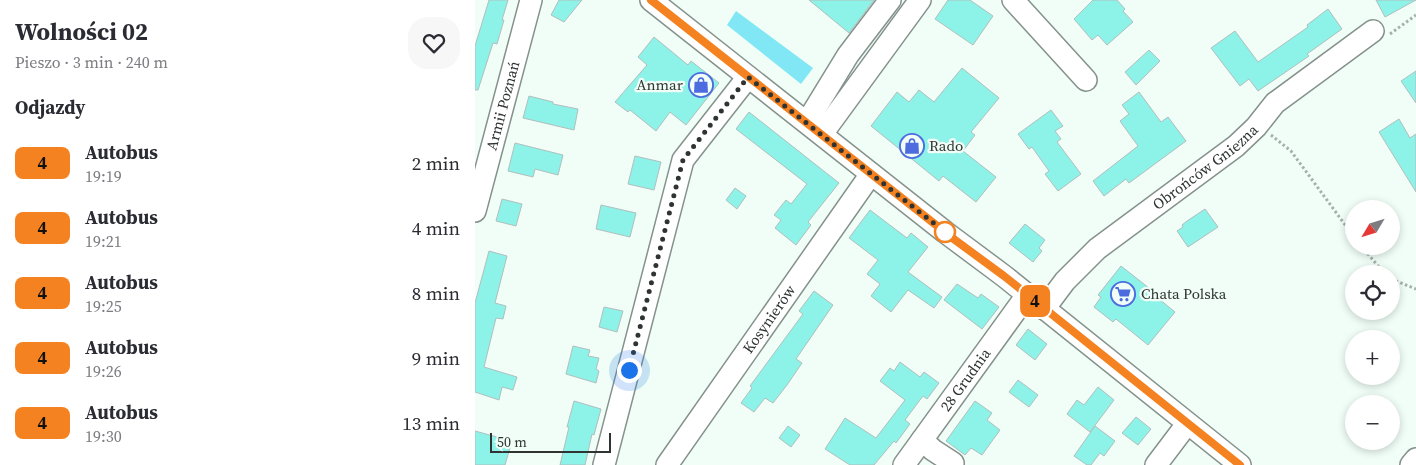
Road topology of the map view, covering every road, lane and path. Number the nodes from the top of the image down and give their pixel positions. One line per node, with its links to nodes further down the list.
1 (531, 0): 13 (street, Armii Poznań)
2 (890, 0): 11 (street)
3 (920, 0): 11 (street)
4 (1013, 0): 9 (street)
5 (666, 4): 8 (street)
6 (1416, 15): 7 (path)
7 (1373, 31): 10 (street, Obrońców Gniezna)
8 (748, 77): 11 (street); 24 (street)
9 (1086, 80)
10 (1256, 127): 14 (path); 20 (street, Obrońców Gniezna)
11 (815, 128): 12 (street)
12 (871, 174): 19 (street); 25 (street, Kosynierów)
13 (475, 207)
14 (1345, 225)
15 (1369, 255): 16 (path)
16 (1377, 265)
17 (1400, 283): 18 (path)
18 (1416, 289)
19 (1027, 296): 20 (street); 22 (street, 28 Grudnia)
20 (1044, 309): 21 (street)
21 (1187, 424): 28 (street); 29 (street)
22 (922, 440): 26 (street, 28 Grudnia); 27 (street)
23 (1416, 459): 30 (street)
24 (604, 465)
25 (667, 465)
26 (904, 465)
27 (951, 465)
28 (1156, 465)
29 (1240, 465)
30 (1411, 465)

